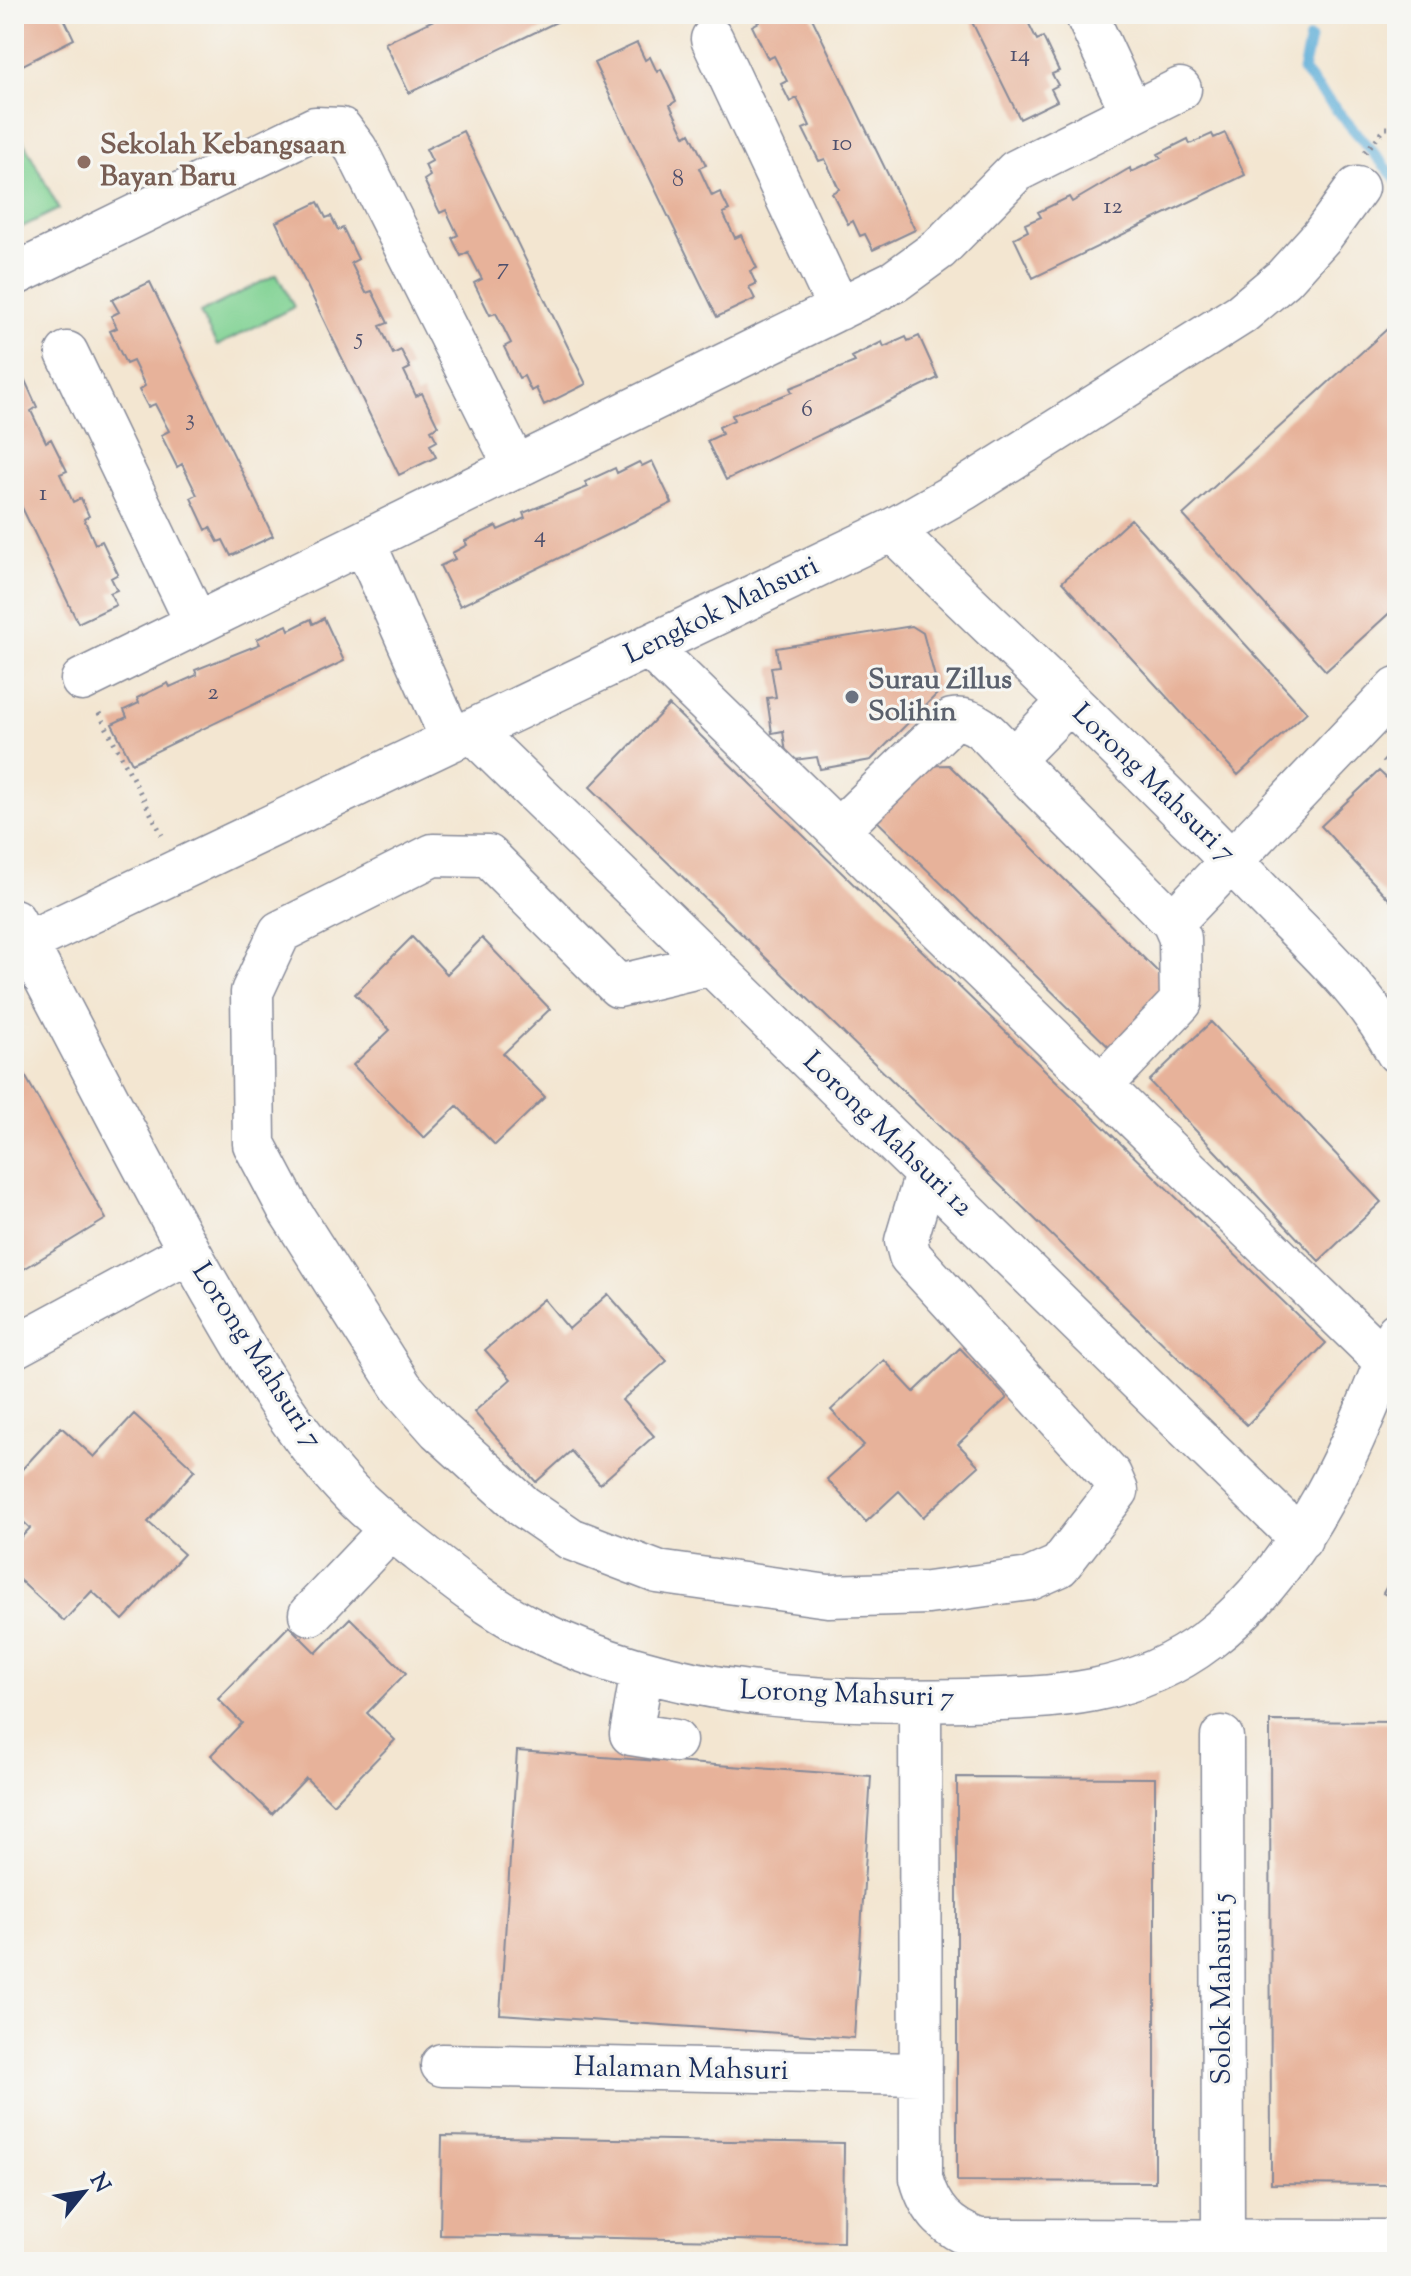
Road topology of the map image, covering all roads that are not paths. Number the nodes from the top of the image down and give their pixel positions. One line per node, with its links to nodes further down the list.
1 (1086, 14): 4 (street)
2 (712, 39): 7 (street)
3 (1180, 89): 4 (street)
4 (1132, 113): 7 (street)
5 (1361, 170): 10 (street, Lengkok Mahsuri)
6 (14, 275): 9 (street)
7 (839, 309): 9 (street)
8 (67, 353): 12 (street)
9 (516, 468): 11 (street)
10 (892, 530): 13 (street, Lengkok Mahsuri); 16 (street, Lorong Mahsuri 7)
11 (364, 542): 12 (street); 17 (street)
12 (196, 622): 14 (street)
13 (648, 646): 17 (street, Lengkok Mahsuri); 19 (street)
14 (82, 680)
15 (1397, 688): 20 (street)
16 (1069, 702): 18 (street); 20 (street, Lorong Mahsuri 7)
17 (462, 736): 22 (street, Lengkok Mahsuri); 23 (street, Lorong Mahsuri 12)
18 (1012, 760): 19 (street); 21 (street)
19 (838, 830): 25 (street)
20 (1233, 862): 21 (street); 24 (street, Lorong Mahsuri 7)
21 (1173, 922): 25 (street)
22 (20, 932): 27 (street, Lorong Mahsuri 7)
23 (711, 964): 26 (street, Lorong Mahsuri 12); 26 (street)
24 (1397, 1052)
25 (1101, 1086): 29 (street)
26 (926, 1174): 31 (street, Lorong Mahsuri 12)
27 (189, 1252): 28 (street); 30 (street, Lorong Mahsuri 7)
28 (14, 1347)
29 (1391, 1348): 31 (street, Lorong Mahsuri 7)
30 (391, 1529): 32 (street); 33 (street, Lorong Mahsuri 7)
31 (1301, 1539): 34 (street, Lorong Mahsuri 7)
32 (310, 1614)
33 (642, 1671): 34 (street, Lorong Mahsuri 7); 36 (street)
34 (920, 1701): 38 (street)
35 (1222, 1737): 40 (street, Solok Mahsuri 5)
36 (675, 1741)
37 (442, 2065): 38 (street, Halaman Mahsuri)
38 (919, 2074): 40 (street)
39 (1397, 2241): 40 (street)
40 (1223, 2242)

